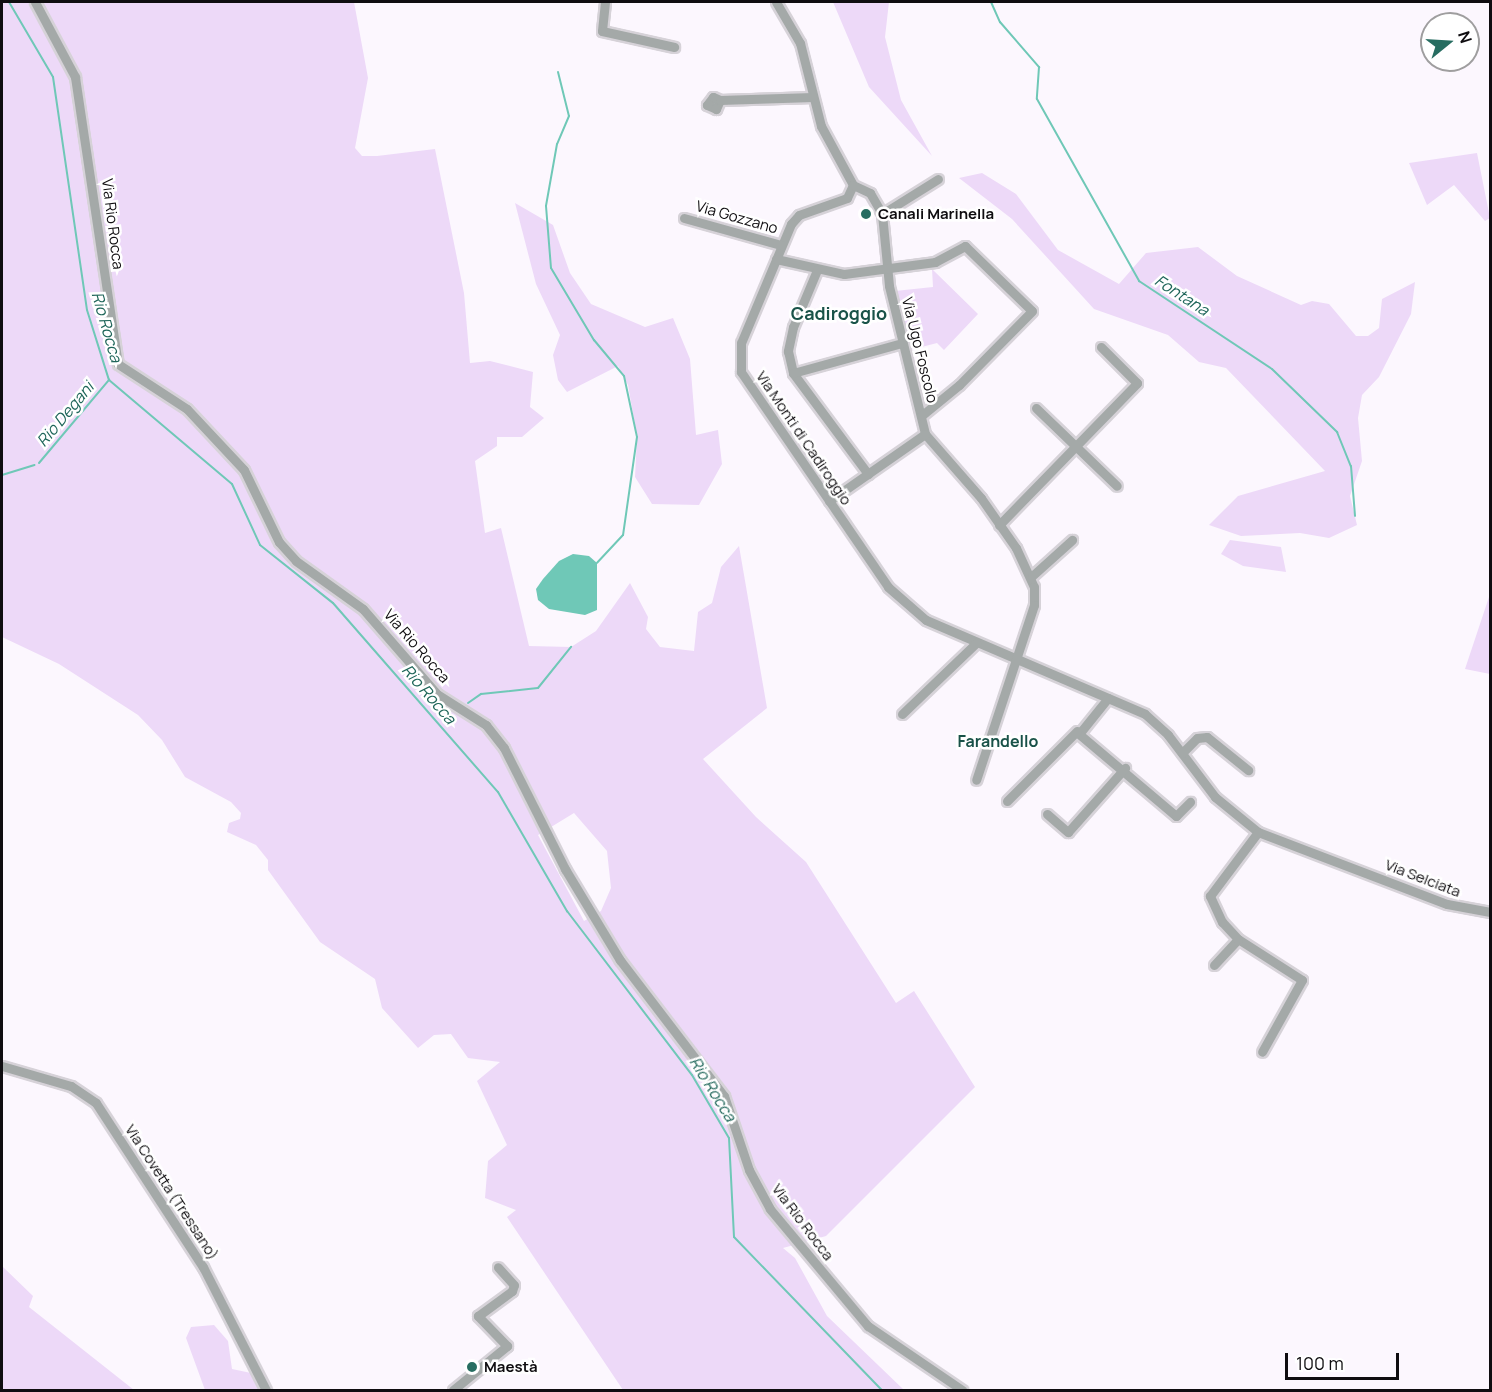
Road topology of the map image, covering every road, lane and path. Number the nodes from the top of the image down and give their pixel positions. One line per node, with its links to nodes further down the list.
1 (34, 2): 50 (street, Via Rio Rocca)
2 (605, 2): 4 (street)
3 (776, 2): 5 (street)
4 (674, 47)
5 (813, 97): 6 (street); 8 (street)
6 (720, 100)
7 (938, 179): 9 (street)
8 (853, 185): 9 (street); 11 (street, Via Monti di Cadiroggio)
9 (882, 214): 13 (street, Via Ugo Foscolo)
10 (684, 218): 11 (street, Via Gozzano)
11 (781, 245): 12 (street, Via Monti di Cadiroggio)
12 (776, 259): 14 (street); 24 (street, Via Monti di Cadiroggio)
13 (887, 269): 14 (street); 15 (street, Via Ugo Foscolo); 19 (street)
14 (817, 270): 17 (street)
15 (902, 343): 17 (street); 19 (street, Via Ugo Foscolo)
16 (1101, 347): 21 (street)
17 (793, 372): 22 (street)
18 (1036, 408): 21 (street)
19 (921, 416): 20 (street, Via Ugo Foscolo)
20 (926, 434): 22 (street); 25 (street)
21 (1076, 445): 23 (street); 25 (street)
22 (868, 474): 24 (street)
23 (1117, 486)
24 (829, 501): 28 (street, Via Monti di Cadiroggio)
25 (999, 525): 27 (street)
26 (1072, 540): 27 (street)
27 (1032, 576): 29 (street)
28 (976, 643): 29 (street, Via Monti di Cadiroggio); 31 (street)
29 (1013, 658): 30 (street, Via Monti di Cadiroggio); 36 (street)
30 (1108, 698): 32 (street); 33 (street, Via Monti di Cadiroggio)
31 (902, 714)
32 (1077, 731): 34 (street); 37 (street)
33 (1182, 753): 35 (street); 40 (street, Via Monti di Cadiroggio)
34 (1125, 768): 38 (street); 39 (street)
35 (1248, 770)
36 (976, 780)
37 (1007, 801)
38 (1190, 802)
39 (1047, 814)
40 (1258, 832): 41 (street, Via Monti di Cadiroggio); 43 (street)
41 (1347, 865): 42 (street, Via Selciata)
42 (1491, 912)
43 (1238, 939): 44 (street); 45 (street)
44 (1214, 964)
45 (1262, 1052)
46 (2, 1066): 48 (street, Via Covetta (Tressano))
47 (498, 1267): 49 (street)
48 (266, 1390)
49 (453, 1390)
50 (962, 1390)

